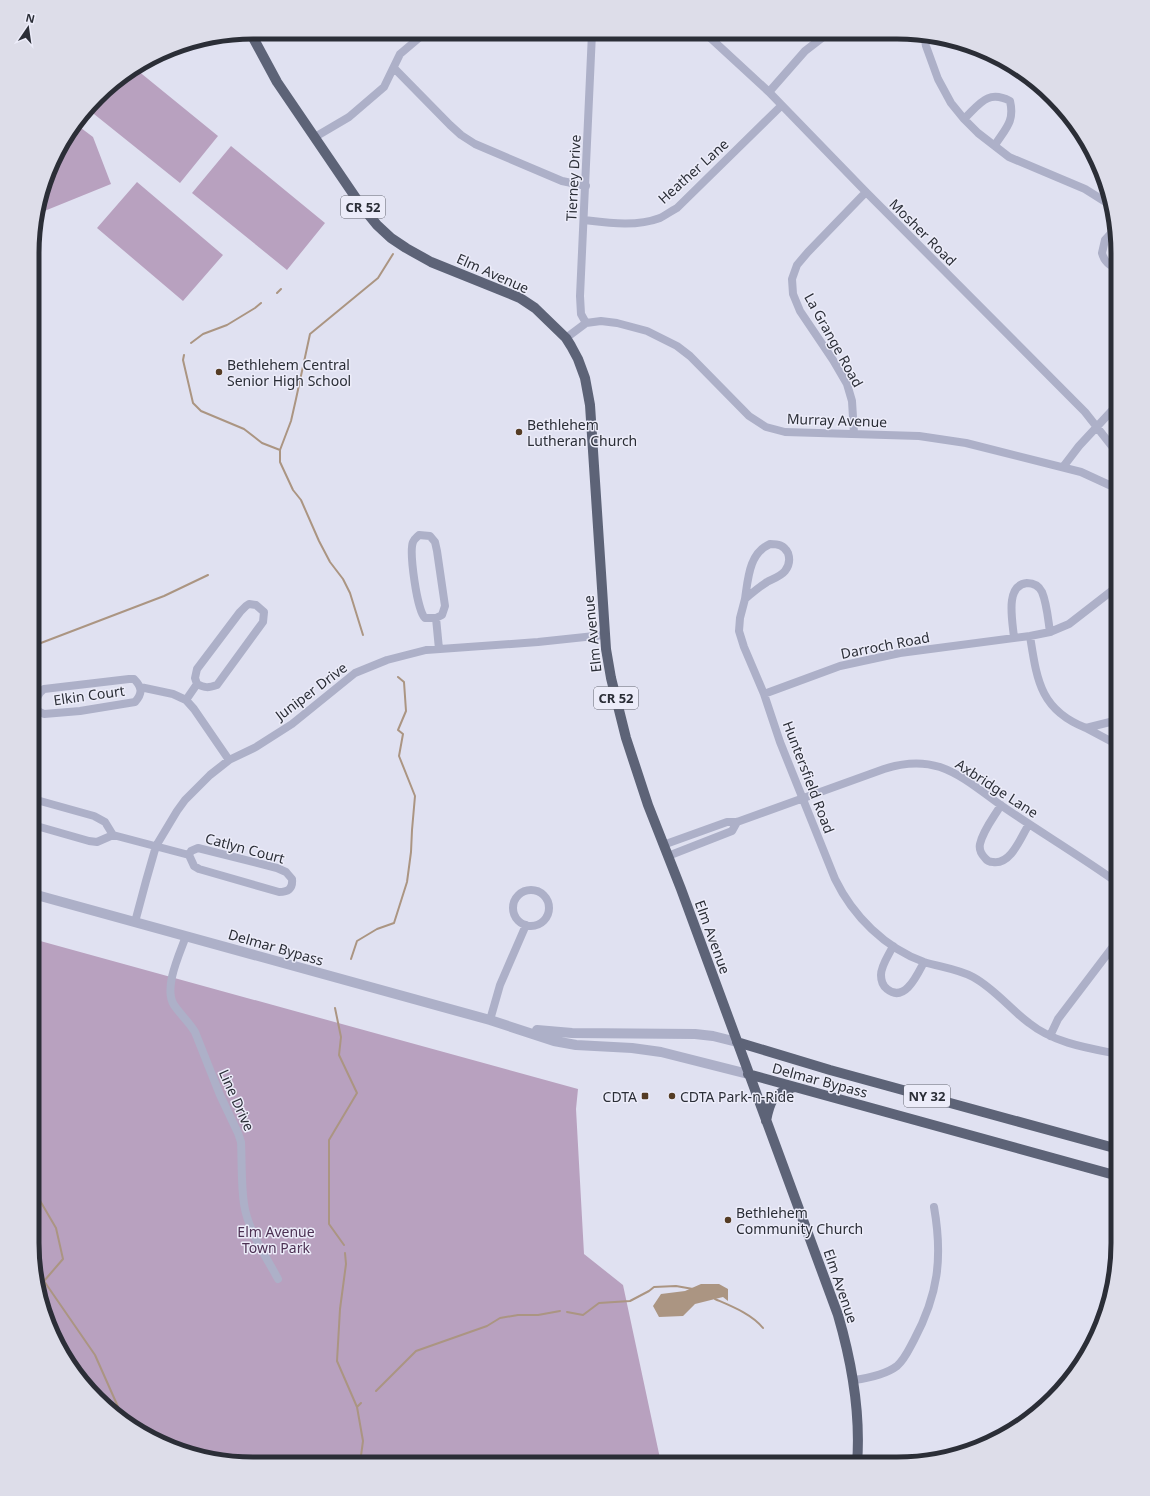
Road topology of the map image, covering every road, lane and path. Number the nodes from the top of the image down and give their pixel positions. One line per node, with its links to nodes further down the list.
1 (254, 39): 11 (main road, Elm Avenue / CR 52)
2 (417, 39): 7 (street)
3 (592, 39): 13 (street, Tierney Drive)
4 (712, 39): 8 (street, Mosher Road)
5 (821, 39): 8 (street)
6 (925, 41): 10 (street)
7 (394, 68): 11 (street); 13 (street)
8 (769, 92): 9 (street, Mosher Road)
9 (781, 106): 14 (street, Mosher Road); 16 (street, Heather Lane)
10 (964, 119): 12 (street); 12 (street)
11 (315, 137): 20 (main road, Elm Avenue / CR 52)
12 (994, 144): 15 (street)
13 (586, 186): 16 (street, Tierney Drive)
14 (866, 192): 22 (street, Mosher Road); 23 (street, La Grange Road)
15 (1105, 202)
16 (584, 220): 19 (street, Tierney Drive)
17 (1110, 234): 18 (street)
18 (1111, 266)
19 (586, 323): 20 (street); 23 (street, Murray Avenue)
20 (566, 338): 31 (main road, Elm Avenue / CR 52)
21 (1111, 411): 22 (street)
22 (1097, 426): 24 (street, Mosher Road); 25 (street)
23 (854, 434): 25 (street, Murray Avenue)
24 (1111, 445)
25 (1063, 467): 26 (street, Murray Avenue)
26 (1111, 486)
27 (1111, 591): 30 (street, Darroch Road)
28 (745, 599): 28 (street, Huntersfield Road); 37 (street, Huntersfield Road)
29 (436, 618): 29 (street); 34 (street)
30 (1050, 632): 32 (street, Darroch Road); 33 (street)
31 (604, 635): 34 (street, Juniper Drive); 54 (main road, Elm Avenue / CR 52)
32 (1030, 636): 33 (street, Darroch Road); 42 (street)
33 (1014, 638): 37 (street, Darroch Road)
34 (439, 649): 44 (street, Juniper Drive)
35 (197, 684): 35 (street); 39 (street)
36 (140, 687): 38 (street, Elkin Court); 39 (street, Elkin Court); 40 (street, Elkin Court)
37 (764, 694): 45 (street, Huntersfield Road)
38 (39, 695)
39 (186, 700): 44 (street)
40 (39, 712)
41 (1111, 722): 42 (street)
42 (1086, 728): 43 (street)
43 (1111, 741)
44 (229, 760): 55 (street, Juniper Drive)
45 (804, 798): 47 (street, Axbridge Lane); 48 (street, Axbridge Lane); 63 (street, Huntersfield Road)
46 (39, 801): 52 (street)
47 (1001, 806): 49 (street, Axbridge Lane); 49 (street)
48 (737, 822): 51 (street, Axbridge Lane); 53 (street, Axbridge Lane)
49 (1029, 824): 58 (street, Axbridge Lane)
50 (39, 827): 52 (street)
51 (701, 831): 53 (street); 54 (street, Axbridge Lane)
52 (113, 835): 55 (street, Catlyn Court)
53 (705, 842): 57 (street, Axbridge Lane)
54 (663, 845): 57 (main road, Elm Avenue / CR 52)
55 (156, 846): 56 (street, Catlyn Court); 60 (street, Juniper Drive)
56 (189, 855): 56 (street, Catlyn Court)
57 (668, 856): 70 (main road, Elm Avenue / CR 52)
58 (1111, 878)
59 (39, 896): 60 (street, Delmar Bypass)
60 (135, 922): 62 (street, Delmar Bypass)
61 (526, 925): 61 (street); 66 (street)
62 (186, 936): 66 (street, Delmar Bypass); 79 (street, Line Drive)
63 (893, 946): 65 (street, Huntersfield Road); 65 (street)
64 (1111, 949): 69 (street)
65 (924, 962): 69 (street, Huntersfield Road)
66 (490, 1020): 67 (street, Delmar Bypass)
67 (513, 1026): 68 (street, Delmar Bypass); 71 (street, Delmar Bypass)
68 (612, 1032): 70 (street, Delmar Bypass); 71 (street)
69 (1050, 1036): 72 (street, Huntersfield Road)
70 (737, 1042): 73 (main road, Elm Avenue); 76 (main road, Delmar Bypass / NY 32)
71 (610, 1047): 73 (street, Delmar Bypass)
72 (1111, 1053)
73 (748, 1074): 74 (main road, Delmar Bypass); 75 (main road, Elm Avenue)
74 (794, 1087): 75 (main road); 77 (main road, Delmar Bypass / NY 32)
75 (766, 1121): 80 (main road, Elm Avenue)
76 (1111, 1147)
77 (1111, 1174)
78 (934, 1207): 80 (street)
79 (278, 1279)
80 (854, 1380): 81 (main road, Elm Avenue)
81 (857, 1457)

